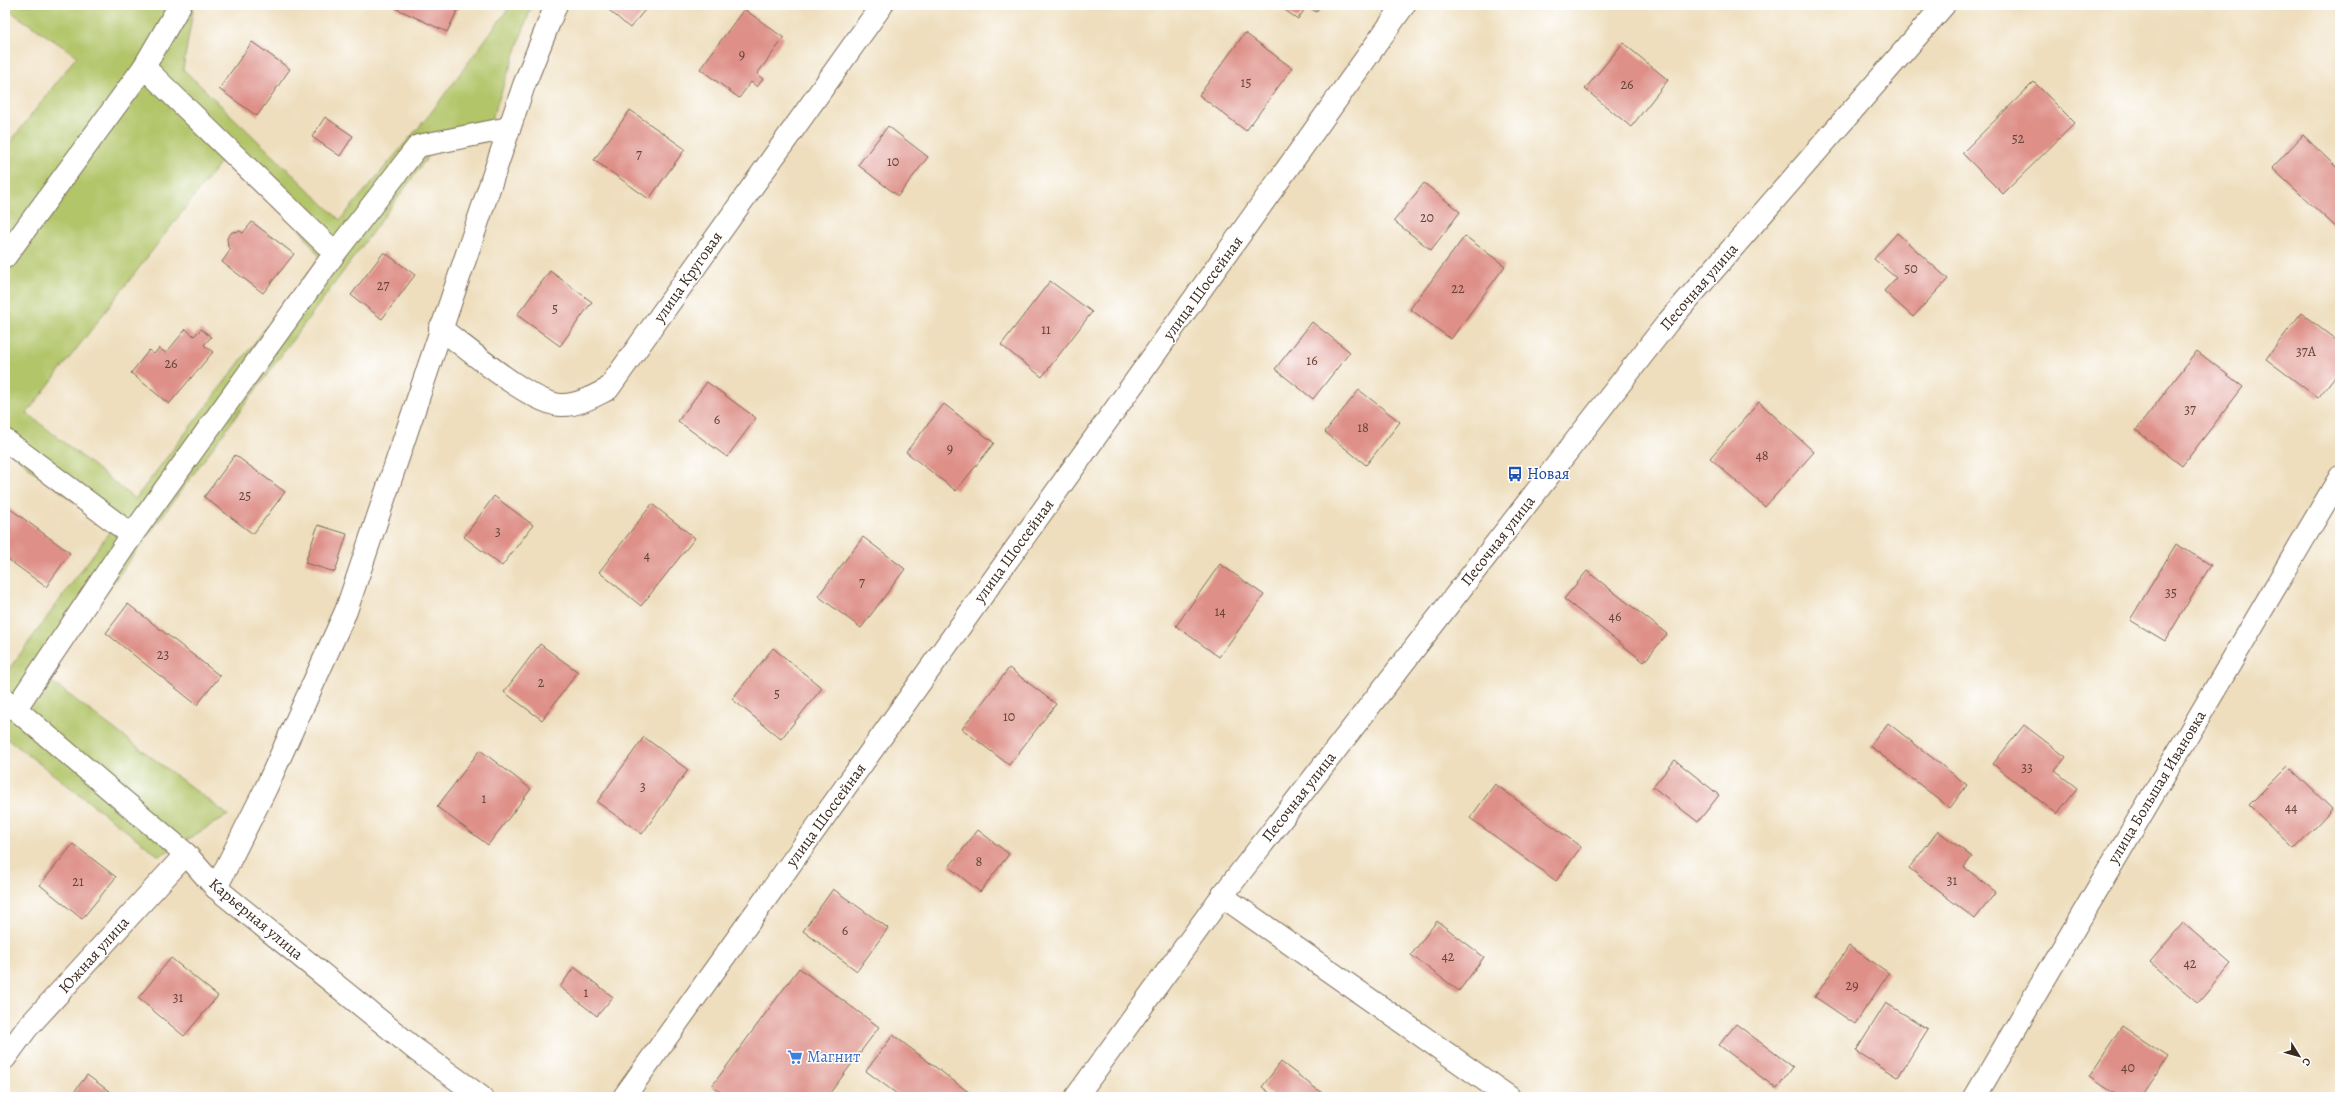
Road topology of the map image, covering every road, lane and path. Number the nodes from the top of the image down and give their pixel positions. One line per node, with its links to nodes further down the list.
1 (180, 5): 6 (street)
2 (556, 5): 7 (street)
3 (882, 5): 10 (street, улица Круговая)
4 (1404, 5): 20 (street, улица Шоссейная)
5 (1944, 5): 17 (street, Песочная улица)
6 (144, 67): 8 (street); 9 (street)
7 (509, 128): 8 (street); 10 (street)
8 (335, 253): 13 (street)
9 (5, 257)
10 (440, 328): 16 (street)
11 (5, 440): 13 (street)
12 (2340, 476): 23 (street, улица Большая Ивановка)
13 (132, 535): 14 (street)
14 (10, 704): 15 (street, Карьерная улица)
15 (186, 854): 16 (street, Карьерная улица); 18 (street, Южная улица)
16 (216, 888): 19 (street, Карьерная улица)
17 (1222, 896): 21 (street, Песочная улица); 22 (street)
18 (5, 1058)
19 (481, 1097)
20 (624, 1097)
21 (1076, 1097)
22 (1509, 1097)
23 (1975, 1097)

